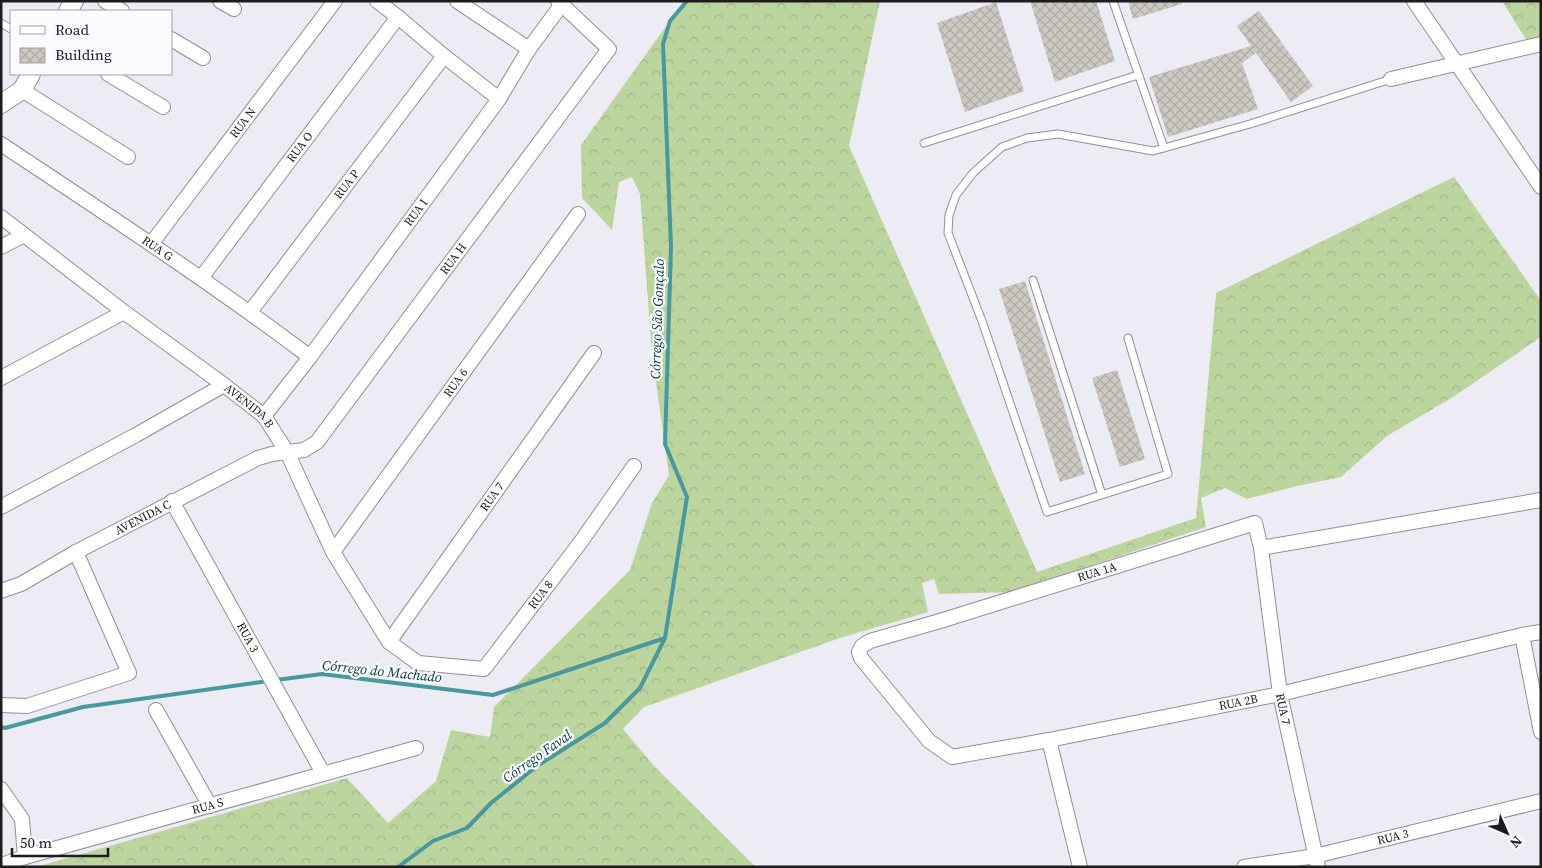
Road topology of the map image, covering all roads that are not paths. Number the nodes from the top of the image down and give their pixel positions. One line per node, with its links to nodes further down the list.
1 (105, 1): 9 (street)
2 (220, 1): 10 (street)
3 (335, 1): 34 (street, RUA N)
4 (377, 1): 11 (street)
5 (457, 1): 14 (street)
6 (1113, 1): 20 (lane)
7 (1417, 2): 17 (street)
8 (560, 3): 14 (street, RUA I); 46 (street, RUA H)
9 (120, 10)
10 (234, 10)
11 (398, 17): 15 (street); 36 (street, RUA O)
12 (172, 40): 16 (street)
13 (1541, 44): 17 (street)
14 (529, 49): 23 (street, RUA I)
15 (444, 56): 23 (street); 39 (street, RUA P)
16 (203, 58)
17 (1456, 64): 21 (street); 30 (street)
18 (30, 75): 22 (street)
19 (110, 75): 25 (street)
20 (1138, 75): 26 (lane); 28 (lane)
21 (1391, 79): 28 (lane)
22 (22, 90): 24 (street); 29 (street)
23 (499, 99): 42 (street, RUA I)
24 (1, 104)
25 (163, 107)
26 (924, 143)
27 (1, 144): 34 (street, RUA G)
28 (1164, 148): 48 (lane)
29 (128, 157)
30 (1541, 187)
31 (578, 214): 55 (street, RUA 6)
32 (1, 217): 33 (street, AVENIDA B)
33 (24, 235): 35 (street); 38 (street, AVENIDA B)
34 (151, 244): 36 (street, RUA G)
35 (1, 247)
36 (201, 278): 39 (street, RUA G)
37 (1034, 280): 48 (lane)
38 (124, 312): 43 (street); 44 (street, AVENIDA B)
39 (250, 312): 42 (street, RUA G)
40 (1128, 338): 48 (lane)
41 (594, 353): 59 (street, RUA 7)
42 (310, 357): 45 (street, RUA I)
43 (1, 378)
44 (224, 385): 45 (street, AVENIDA B); 51 (street)
45 (264, 416): 46 (street, AVENIDA B)
46 (287, 452): 50 (street, AVENIDA C); 55 (street, AVENIDA B)
47 (634, 466): 60 (street, RUA 8)
48 (1102, 495)
49 (1541, 500): 53 (street)
50 (172, 501): 54 (street, AVENIDA C); 68 (street, RUA 3)
51 (1, 507)
52 (1255, 523): 53 (street, RUA 7); 67 (street, RUA 1A)
53 (1262, 548): 61 (street, RUA 7)
54 (76, 552): 56 (street, AVENIDA C); 62 (street)
55 (332, 552): 59 (street, AVENIDA B)
56 (1, 591)
57 (1541, 632): 58 (street, RUA 2B)
58 (1522, 635): 61 (street, RUA 2B); 64 (street)
59 (389, 642): 60 (street, AVENIDA B)
60 (418, 663)
61 (1280, 694): 65 (street, RUA 2B); 73 (street, RUA 7)
62 (1, 705)
63 (156, 710): 71 (street)
64 (1541, 732)
65 (1049, 740): 67 (street, RUA 2B); 75 (street)
66 (416, 748): 68 (street, RUA S)
67 (952, 757)
68 (323, 773): 71 (street, RUA S)
69 (1, 789): 72 (street)
70 (1541, 801): 73 (street, RUA 3)
71 (210, 806): 72 (street, RUA S)
72 (24, 857): 74 (street, RUA S)
73 (1317, 862): 76 (street, RUA 3)
74 (1, 865)
75 (1080, 867)
76 (1244, 867)

